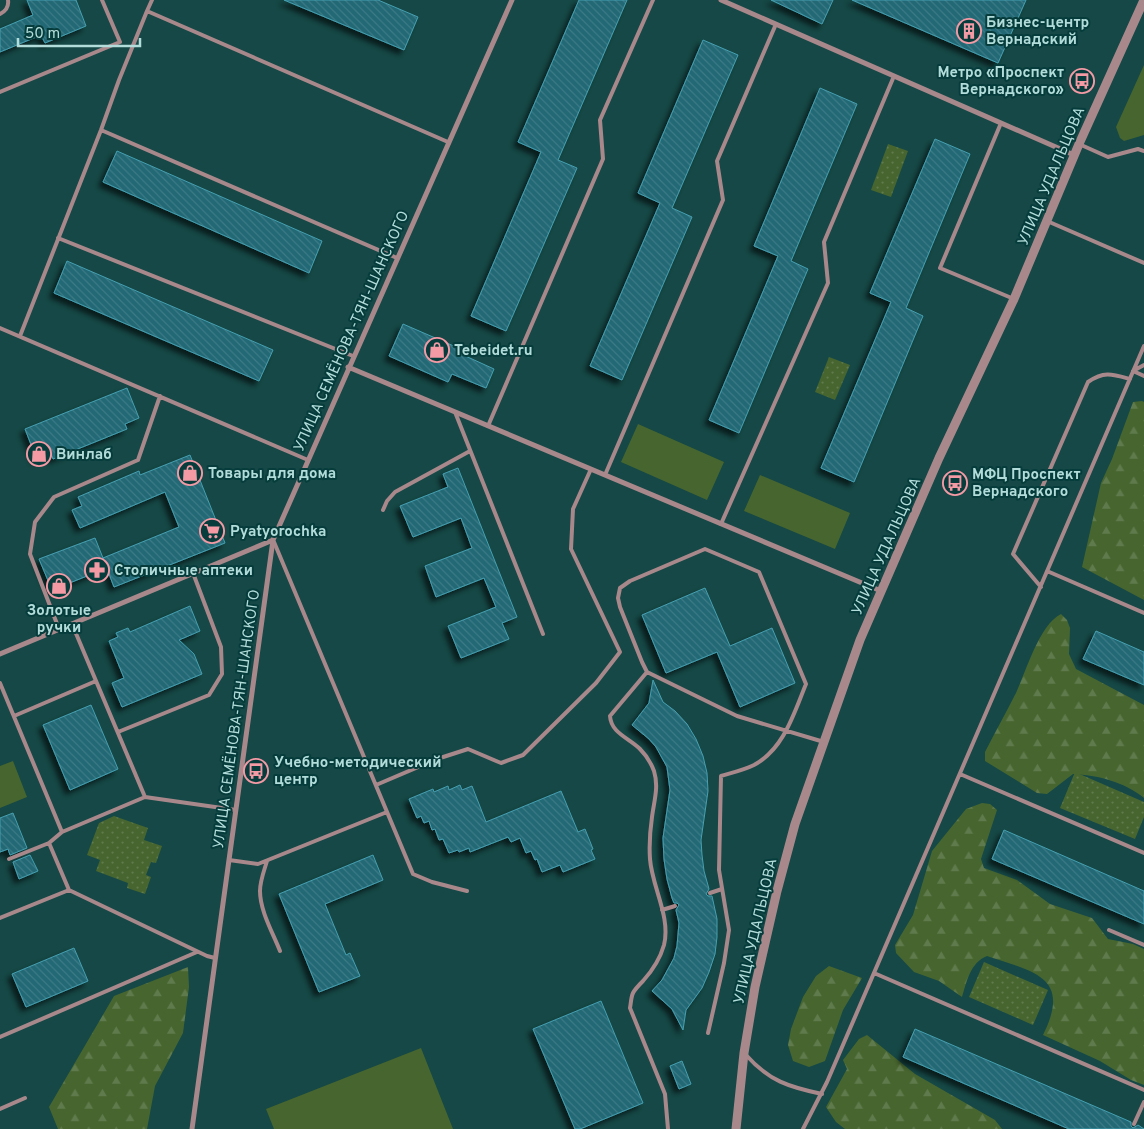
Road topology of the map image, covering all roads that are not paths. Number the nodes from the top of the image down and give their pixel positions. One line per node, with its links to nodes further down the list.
1 (8, 0): 9 (lane)
2 (102, 0): 12 (lane)
3 (152, 0): 8 (lane)
4 (512, 0): 15 (street, УЛИЦА СЕМЁНОВА-ТЯН-ШАНСКОГО)
5 (653, 0): 35 (lane)
6 (721, 0): 10 (street)
7 (1144, 0): 16 (street, УЛИЦА УДАЛЬЦОВА)
8 (147, 11): 14 (lane); 15 (lane)
9 (0, 14)
10 (776, 24): 11 (street); 39 (lane)
11 (894, 76): 13 (street); 41 (lane)
12 (0, 92)
13 (1002, 123): 18 (street); 23 (lane)
14 (101, 130): 20 (lane); 21 (lane)
15 (448, 142): 21 (street, УЛИЦА СЕМЁНОВА-ТЯН-ШАНСКОГО)
16 (1079, 144): 17 (lane); 18 (street, УЛИЦА УДАЛЬЦОВА)
17 (1144, 151)
18 (1074, 155): 19 (street, УЛИЦА УДАЛЬЦОВА)
19 (1047, 221): 22 (lane); 23 (street, УЛИЦА УДАЛЬЦОВА)
20 (58, 238): 25 (lane); 27 (lane)
21 (397, 258): 27 (street, УЛИЦА СЕМЁНОВА-ТЯН-ШАНСКОГО)
22 (1144, 263)
23 (1014, 299): 46 (street, УЛИЦА УДАЛЬЦОВА)
24 (0, 328): 25 (lane)
25 (20, 336): 33 (lane)
26 (1144, 346): 30 (lane)
27 (353, 356): 29 (street, УЛИЦА СЕМЁНОВА-ТЯН-ШАНСКОГО)
28 (1144, 365): 30 (lane)
29 (348, 367): 34 (street); 37 (street, УЛИЦА СЕМЁНОВА-ТЯН-ШАНСКОГО)
30 (1133, 371): 31 (lane); 32 (lane)
31 (1144, 376)
32 (1130, 379): 43 (lane); 45 (lane)
33 (160, 396): 37 (lane); 49 (lane)
34 (455, 412): 35 (street); 36 (lane)
35 (488, 426): 38 (street)
36 (470, 451): 40 (lane); 50 (lane)
37 (308, 460): 42 (street, УЛИЦА СЕМЁНОВА-ТЯН-ШАНСКОГО)
38 (591, 469): 39 (street); 60 (lane)
39 (605, 475): 41 (street)
40 (383, 510)
41 (721, 524): 46 (street)
42 (273, 540): 44 (street); 60 (lane); 62 (street, УЛИЦА СЕМЁНОВА-ТЯН-ШАНСКОГО)
43 (1047, 571): 45 (lane); 47 (lane)
44 (193, 573): 48 (street); 57 (lane)
45 (1041, 587): 59 (lane)
46 (881, 591): 58 (street, УЛИЦА УДАЛЬЦОВА)
47 (1144, 613)
48 (72, 624): 49 (street); 53 (lane)
49 (59, 629): 51 (street)
50 (543, 634)
51 (0, 654)
52 (647, 672): 56 (lane); 56 (lane); 75 (lane)
53 (96, 681): 55 (lane); 57 (lane)
54 (0, 683): 55 (lane)
55 (14, 716): 64 (lane)
56 (788, 730): 58 (lane); 70 (lane)
57 (118, 732): 61 (lane)
58 (824, 742): 85 (street, УЛИЦА УДАЛЬЦОВА)
59 (960, 774): 66 (lane); 82 (lane)
60 (376, 785): 63 (lane)
61 (145, 797): 62 (lane); 64 (lane)
62 (236, 810): 68 (street, УЛИЦА СЕМЁНОВА-ТЯН-ШАНСКОГО)
63 (387, 812): 69 (lane); 72 (lane)
64 (62, 832): 65 (lane)
65 (49, 843): 67 (lane); 71 (lane)
66 (1144, 853)
67 (9, 859)
68 (229, 860): 69 (lane); 81 (street, УЛИЦА СЕМЁНОВА-ТЯН-ШАНСКОГО)
69 (267, 861): 79 (lane)
70 (722, 889): 73 (lane); 83 (lane)
71 (68, 890): 76 (lane); 80 (lane)
72 (467, 891)
73 (710, 893)
74 (674, 906): 75 (lane)
75 (662, 910): 93 (lane)
76 (0, 918)
77 (1109, 930): 78 (lane)
78 (1144, 944)
79 (280, 950)
80 (197, 952): 81 (lane); 84 (lane)
81 (216, 958): 92 (street, УЛИЦА СЕМЁНОВА-ТЯН-ШАНСКОГО)
82 (874, 973): 86 (lane); 87 (lane)
83 (708, 1033)
84 (0, 1038)
85 (744, 1053): 87 (lane); 94 (street, УЛИЦА УДАЛЬЦОВА)
86 (1144, 1090)
87 (822, 1094): 95 (lane)
88 (25, 1098): 90 (lane)
89 (1144, 1102): 91 (lane)
90 (0, 1109)
91 (1134, 1124)
92 (192, 1129)
93 (668, 1129)
94 (736, 1129)
95 (803, 1129)

